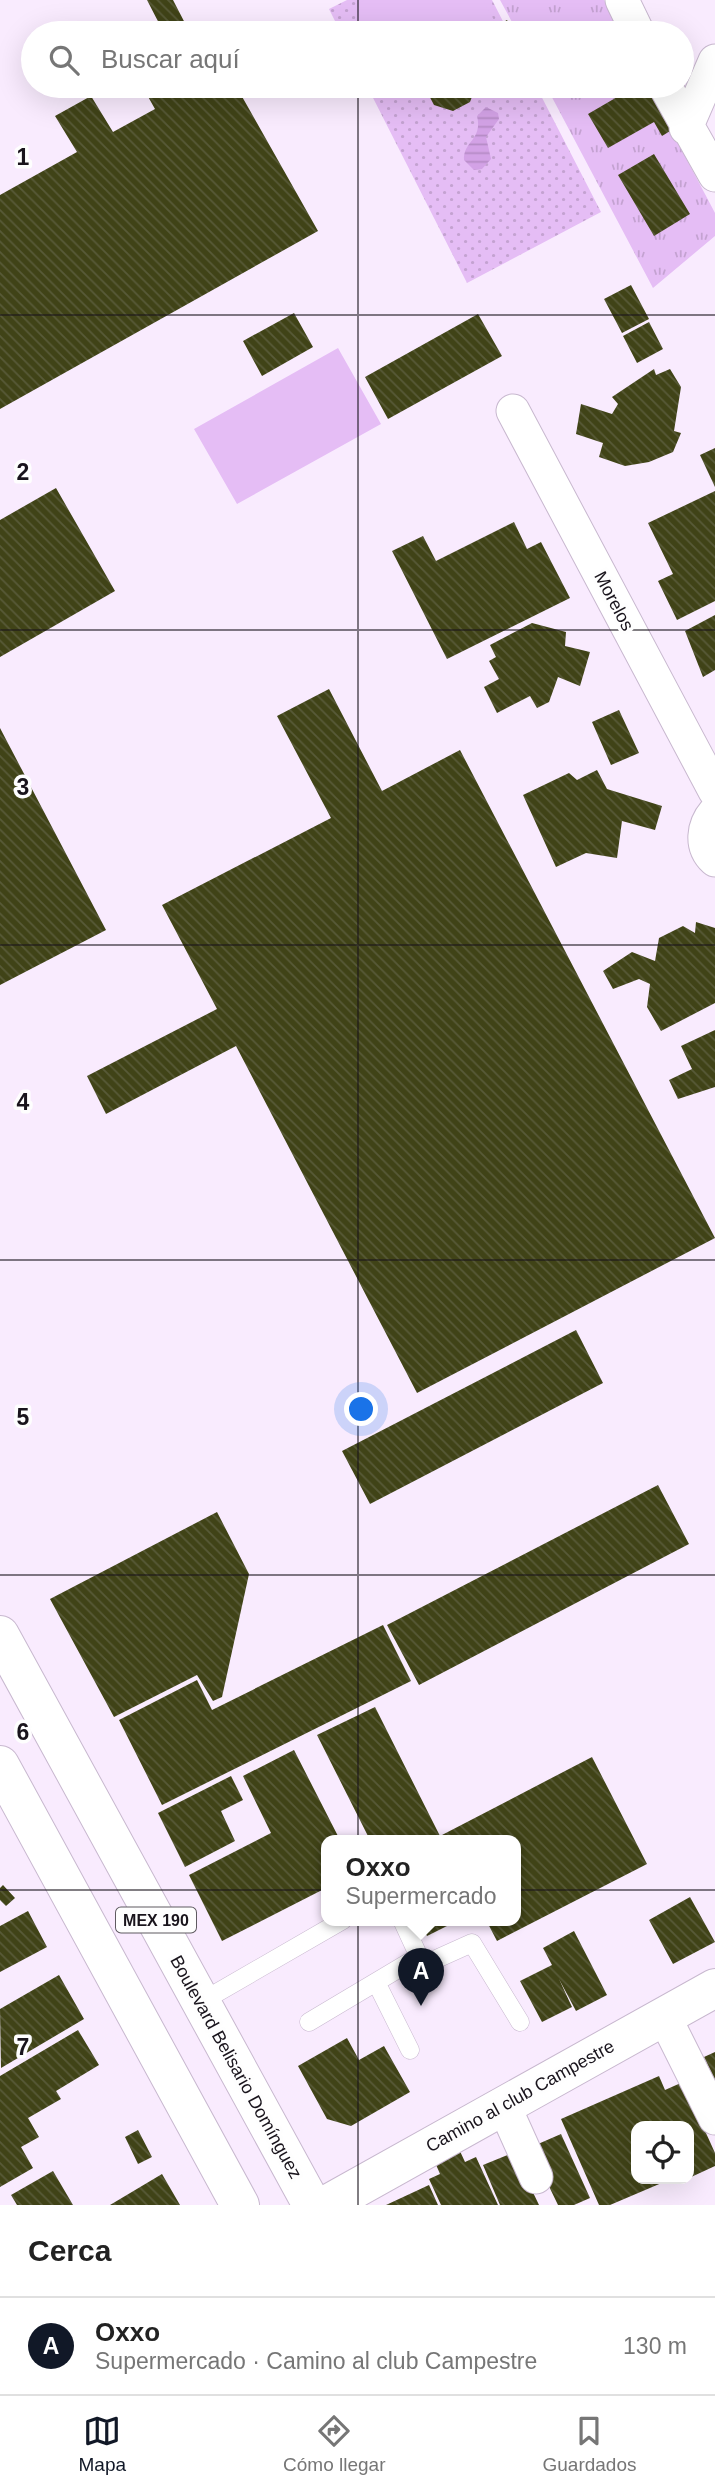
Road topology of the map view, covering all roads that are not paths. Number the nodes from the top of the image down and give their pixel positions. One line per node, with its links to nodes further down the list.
1 (622, 0): 2 (street)
2 (632, 21)
3 (715, 61): 5 (street)
4 (671, 98): 5 (street)
5 (686, 128): 6 (street)
6 (715, 175)
7 (513, 411): 8 (street, Morelos)
8 (715, 791)
9 (715, 811): 10 (street)
10 (715, 860)
11 (0, 1635): 18 (main road, Boulevard Belisario Domínguez / MEX 190)
12 (4, 1785): 26 (main road, MEX 190)
13 (333, 1926): 18 (lane)
14 (405, 1926): 15 (lane)
15 (418, 1957): 16 (lane); 21 (lane)
16 (376, 1982): 20 (lane); 22 (lane)
17 (715, 1988): 19 (main road, Camino al club Campestre)
18 (201, 2002): 27 (main road, Boulevard Belisario Domínguez / MEX 190)
19 (664, 2016): 23 (main road, Camino al club Campestre); 24 (street)
20 (309, 2022)
21 (520, 2022)
22 (410, 2050)
23 (504, 2106): 25 (street); 28 (main road, Camino al club Campestre)
24 (715, 2118)
25 (536, 2177)
26 (240, 2205)
27 (312, 2205)
28 (326, 2205)

